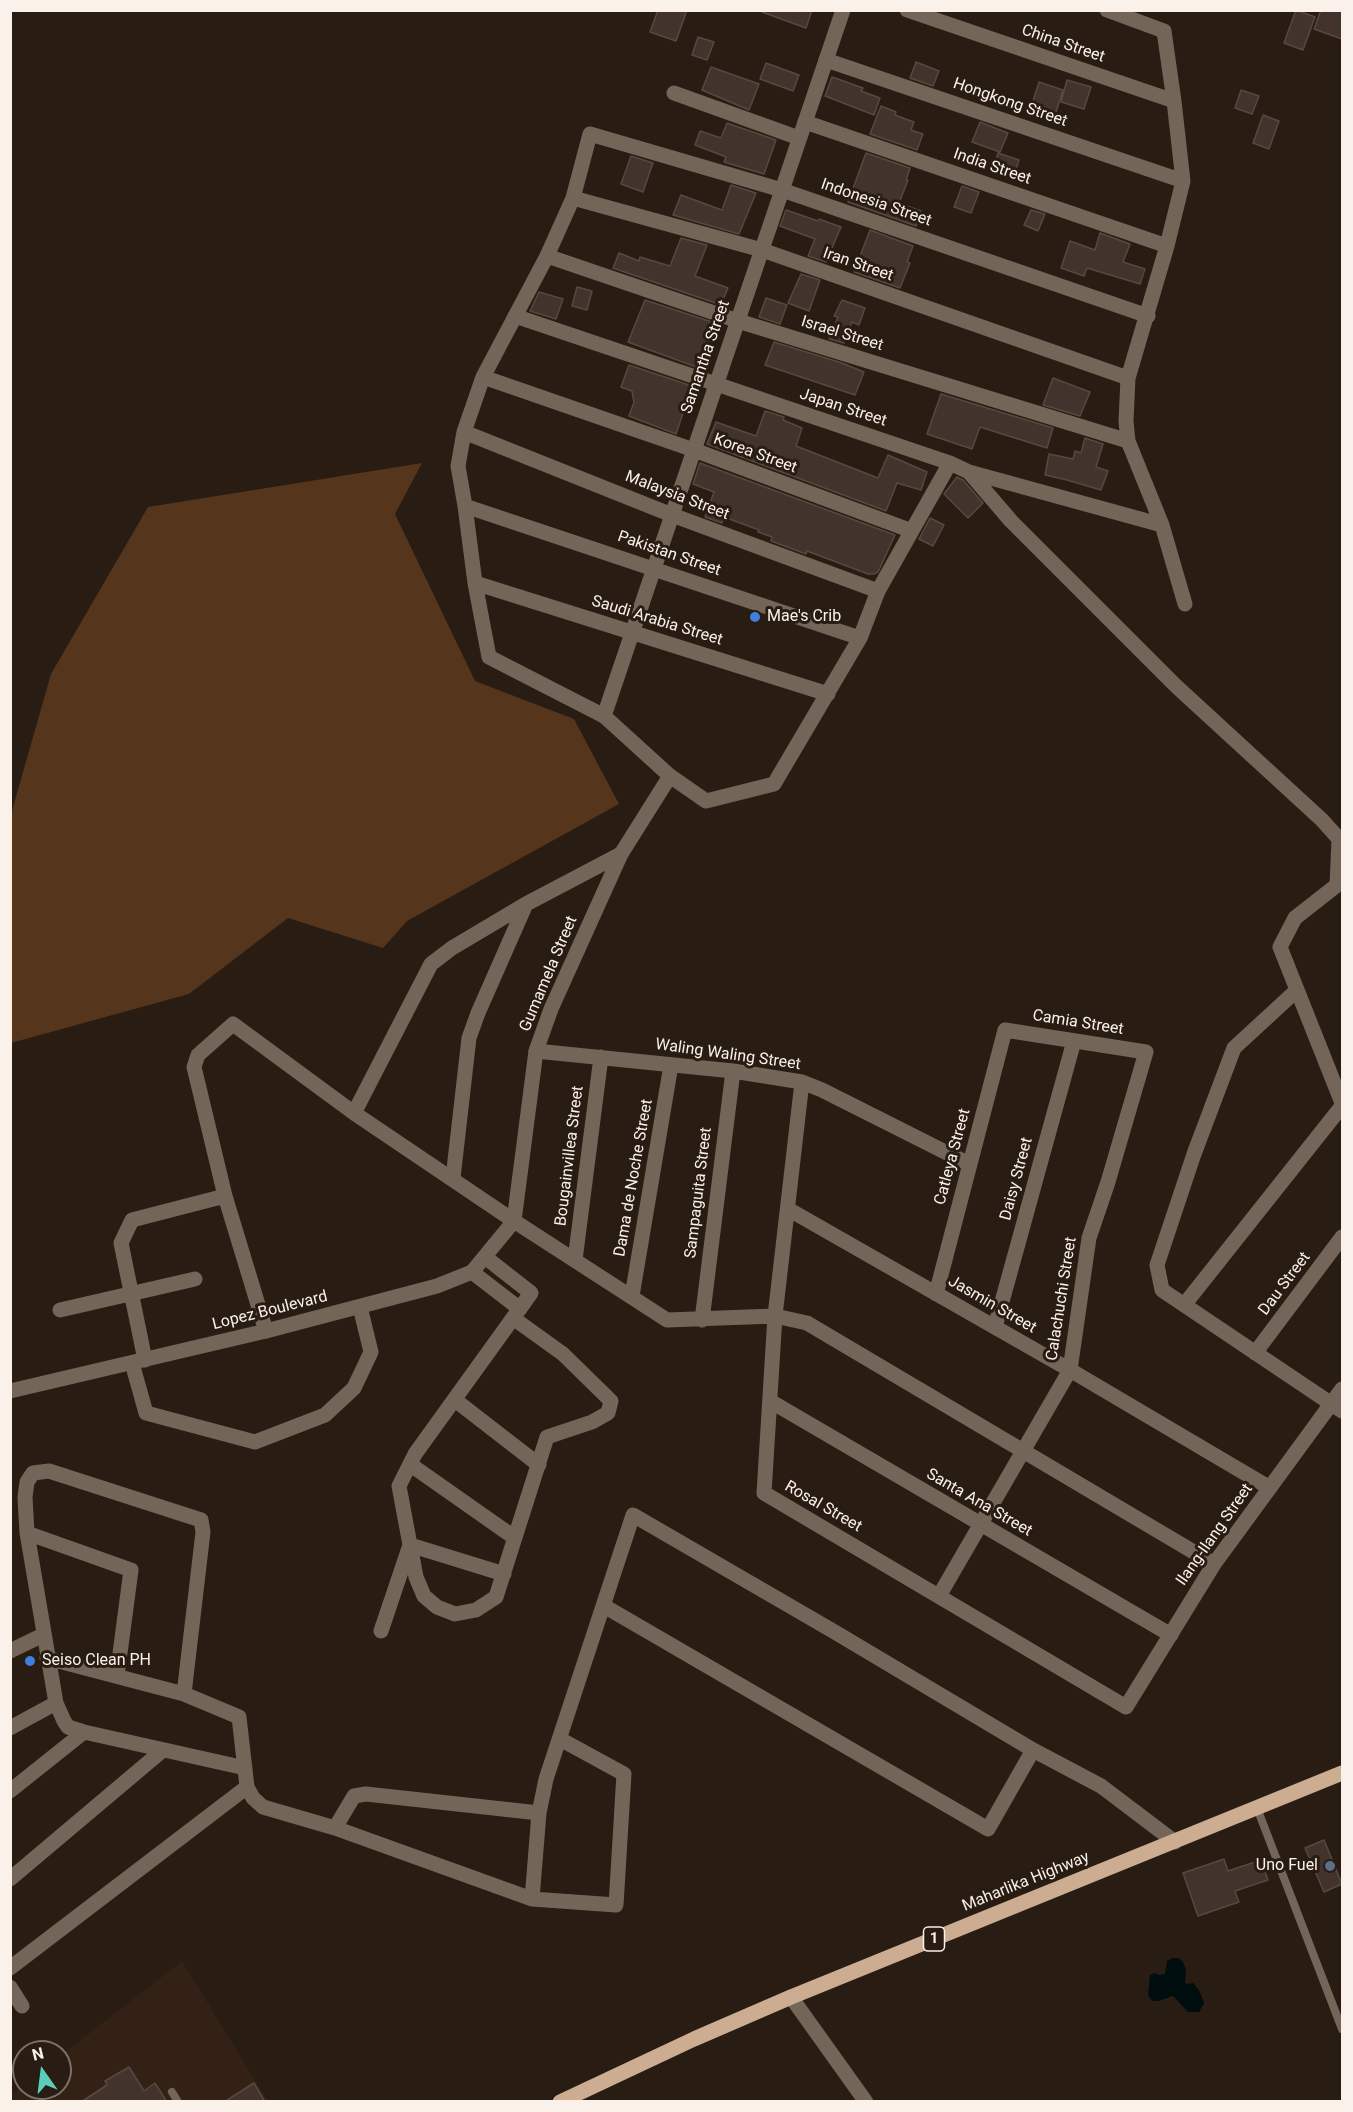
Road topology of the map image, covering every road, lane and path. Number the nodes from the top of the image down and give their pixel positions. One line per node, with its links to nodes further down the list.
1 (843, 10): 4 (street, Samantha Street)
2 (907, 10): 6 (street, China Street)
3 (1107, 10): 6 (street)
4 (826, 60): 7 (street, Samantha Street); 9 (street, Hongkong Street)
5 (674, 93): 8 (street)
6 (1174, 101): 9 (street)
7 (805, 122): 8 (street, Samantha Street); 12 (street, India Street)
8 (800, 138): 10 (street, Samantha Street)
9 (1183, 181): 12 (street)
10 (782, 190): 11 (street, Indonesia Street); 13 (street, Samantha Street); 16 (street, Indonesia Street)
11 (573, 198): 13 (street, Iran Street); 14 (street)
12 (1167, 246): 16 (street)
13 (762, 250): 17 (street, Samantha Street); 19 (street, Iran Street)
14 (547, 256): 15 (street); 17 (street, Israel Street)
15 (515, 316): 18 (street); 20 (street, Japan Street)
16 (1148, 316): 19 (street)
17 (738, 321): 20 (street, Samantha Street); 22 (street, Israel Street)
18 (483, 377): 21 (street); 23 (street, Korea Street)
19 (1128, 378): 22 (street)
20 (716, 385): 23 (street, Samantha Street); 24 (street, Japan Street)
21 (464, 432): 26 (street); 27 (street, Malaysia Street)
22 (1128, 441): 28 (street)
23 (694, 450): 27 (street, Samantha Street); 29 (street, Korea Street)
24 (950, 463): 25 (street, Japan Street); 29 (street)
25 (969, 472): 28 (street, Japan Street); 41 (street)
26 (465, 506): 30 (street, Pakistan Street); 31 (street)
27 (672, 514): 30 (street, Samantha Street); 32 (street, Malaysia Street)
28 (1162, 525): 33 (street)
29 (912, 531): 32 (street)
30 (654, 568): 34 (street, Samantha Street); 35 (street, Pakistan Street)
31 (475, 583): 34 (street, Saudi Arabia Street); 37 (street)
32 (878, 591): 35 (street)
33 (1185, 604)
34 (632, 632): 36 (street, Saudi Arabia Street); 37 (street, Samantha Street)
35 (860, 638): 36 (street)
36 (828, 694): 38 (street)
37 (604, 716): 38 (street)
38 (670, 776): 39 (street, Gumamela Street)
39 (621, 854): 40 (street); 44 (street, Gumamela Street)
40 (526, 904): 51 (street); 53 (street)
41 (1297, 990): 50 (street); 65 (street)
42 (1005, 1030): 43 (street, Camia Street); 52 (street, Catleya Street)
43 (1074, 1041): 45 (street, Camia Street); 71 (street, Daisy Street)
44 (536, 1051): 46 (street, Waling Waling Street); 56 (street, Gumamela Street)
45 (1146, 1052): 75 (street, Calachuchi Street)
46 (601, 1058): 47 (street, Waling Waling Street); 59 (street, Bougainvillea Street)
47 (671, 1065): 48 (street, Waling Waling Street); 64 (street, Dama de Noche Street)
48 (733, 1071): 49 (street, Waling Waling Street); 70 (street, Sampaguita Street)
49 (802, 1082): 52 (street, Waling Waling Street); 55 (street, Rosal Street)
50 (1342, 1104): 65 (street)
51 (354, 1113): 53 (street); 54 (street)
52 (969, 1164): 63 (street, Catleya Street)
53 (453, 1178): 56 (street)
54 (225, 1196): 62 (street); 72 (street)
55 (788, 1209): 63 (street, Jasmin Street); 69 (street, Rosal Street)
56 (514, 1221): 58 (street, Lopez Boulevard); 59 (street)
57 (1342, 1238): 73 (street, Dau Street)
58 (485, 1257): 60 (street, Lopez Boulevard); 68 (street)
59 (575, 1260): 64 (street)
60 (472, 1272): 66 (street, Lopez Boulevard); 68 (street)
61 (195, 1279): 62 (street)
62 (132, 1294): 67 (street); 74 (street)
63 (936, 1294): 71 (street, Jasmin Street)
64 (632, 1296): 70 (street)
65 (1184, 1305): 73 (street)
66 (360, 1307): 72 (street, Lopez Boulevard); 74 (street)
67 (60, 1310)
68 (516, 1314): 78 (street); 83 (street)
69 (775, 1316): 70 (street); 79 (street, Rosal Street); 81 (street)
70 (702, 1320)
71 (994, 1327): 75 (street, Jasmin Street)
72 (266, 1331): 74 (street, Lopez Boulevard)
73 (1256, 1353): 80 (street)
74 (138, 1361): 77 (street, Lopez Boulevard)
75 (1070, 1370): 81 (street, Calachuchi Street); 84 (street, Jasmin Street)
76 (1342, 1389): 80 (street, Ilang-Ilang Street)
77 (10, 1391)
78 (455, 1400): 82 (street); 83 (street)
79 (770, 1401): 85 (street, Santa Ana Street); 91 (street, Rosal Street)
80 (1337, 1407): 84 (street, Ilang-Ilang Street)
81 (1023, 1451): 85 (street, Calachuchi Street); 89 (street)
82 (411, 1465): 87 (street); 88 (street)
83 (539, 1465): 87 (street)
84 (1270, 1488): 89 (street, Ilang-Ilang Street)
85 (981, 1524): 91 (street, Calachuchi Street); 95 (street, Santa Ana Street)
86 (27, 1533): 94 (street); 98 (street); 99 (street)
87 (515, 1538): 90 (street)
88 (410, 1545): 90 (street); 90 (street); 93 (street)
89 (1214, 1564): 95 (street, Ilang-Ilang Street)
90 (504, 1574)
91 (939, 1596): 101 (street, Rosal Street)
92 (604, 1606): 104 (street); 106 (street); 106 (street)
93 (381, 1631)
94 (43, 1635): 96 (street); 97 (street)
95 (1171, 1635): 101 (street, Ilang-Ilang Street)
96 (10, 1651)
97 (47, 1658): 98 (street); 100 (street)
98 (117, 1676): 99 (street)
99 (184, 1694): 107 (street)
100 (56, 1703): 102 (street); 103 (street)
101 (1126, 1707)
102 (10, 1728)
103 (84, 1732): 105 (street); 110 (street)
104 (560, 1739): 112 (street); 116 (street)
105 (163, 1750): 107 (street); 115 (street)
106 (1033, 1750): 114 (street)
107 (244, 1768): 109 (street)
108 (1342, 1773): 111 (main road, Maharlika Highway / 1)
109 (247, 1787): 113 (street); 117 (street)
110 (10, 1791)
111 (1257, 1808): 114 (main road, Maharlika Highway / 1); 121 (lane)
112 (539, 1813): 113 (street); 116 (street)
113 (335, 1828): 116 (street)
114 (1175, 1842): 119 (main road, Maharlika Highway / 1)
115 (10, 1879)
116 (532, 1899)
117 (10, 1968)
118 (10, 1987): 120 (street)
119 (791, 1998): 124 (main road, Maharlika Highway / 1); 125 (street)
120 (22, 2006)
121 (1342, 2029)
122 (172, 2092): 123 (lane)
123 (178, 2102)
124 (560, 2102)
125 (866, 2102)

